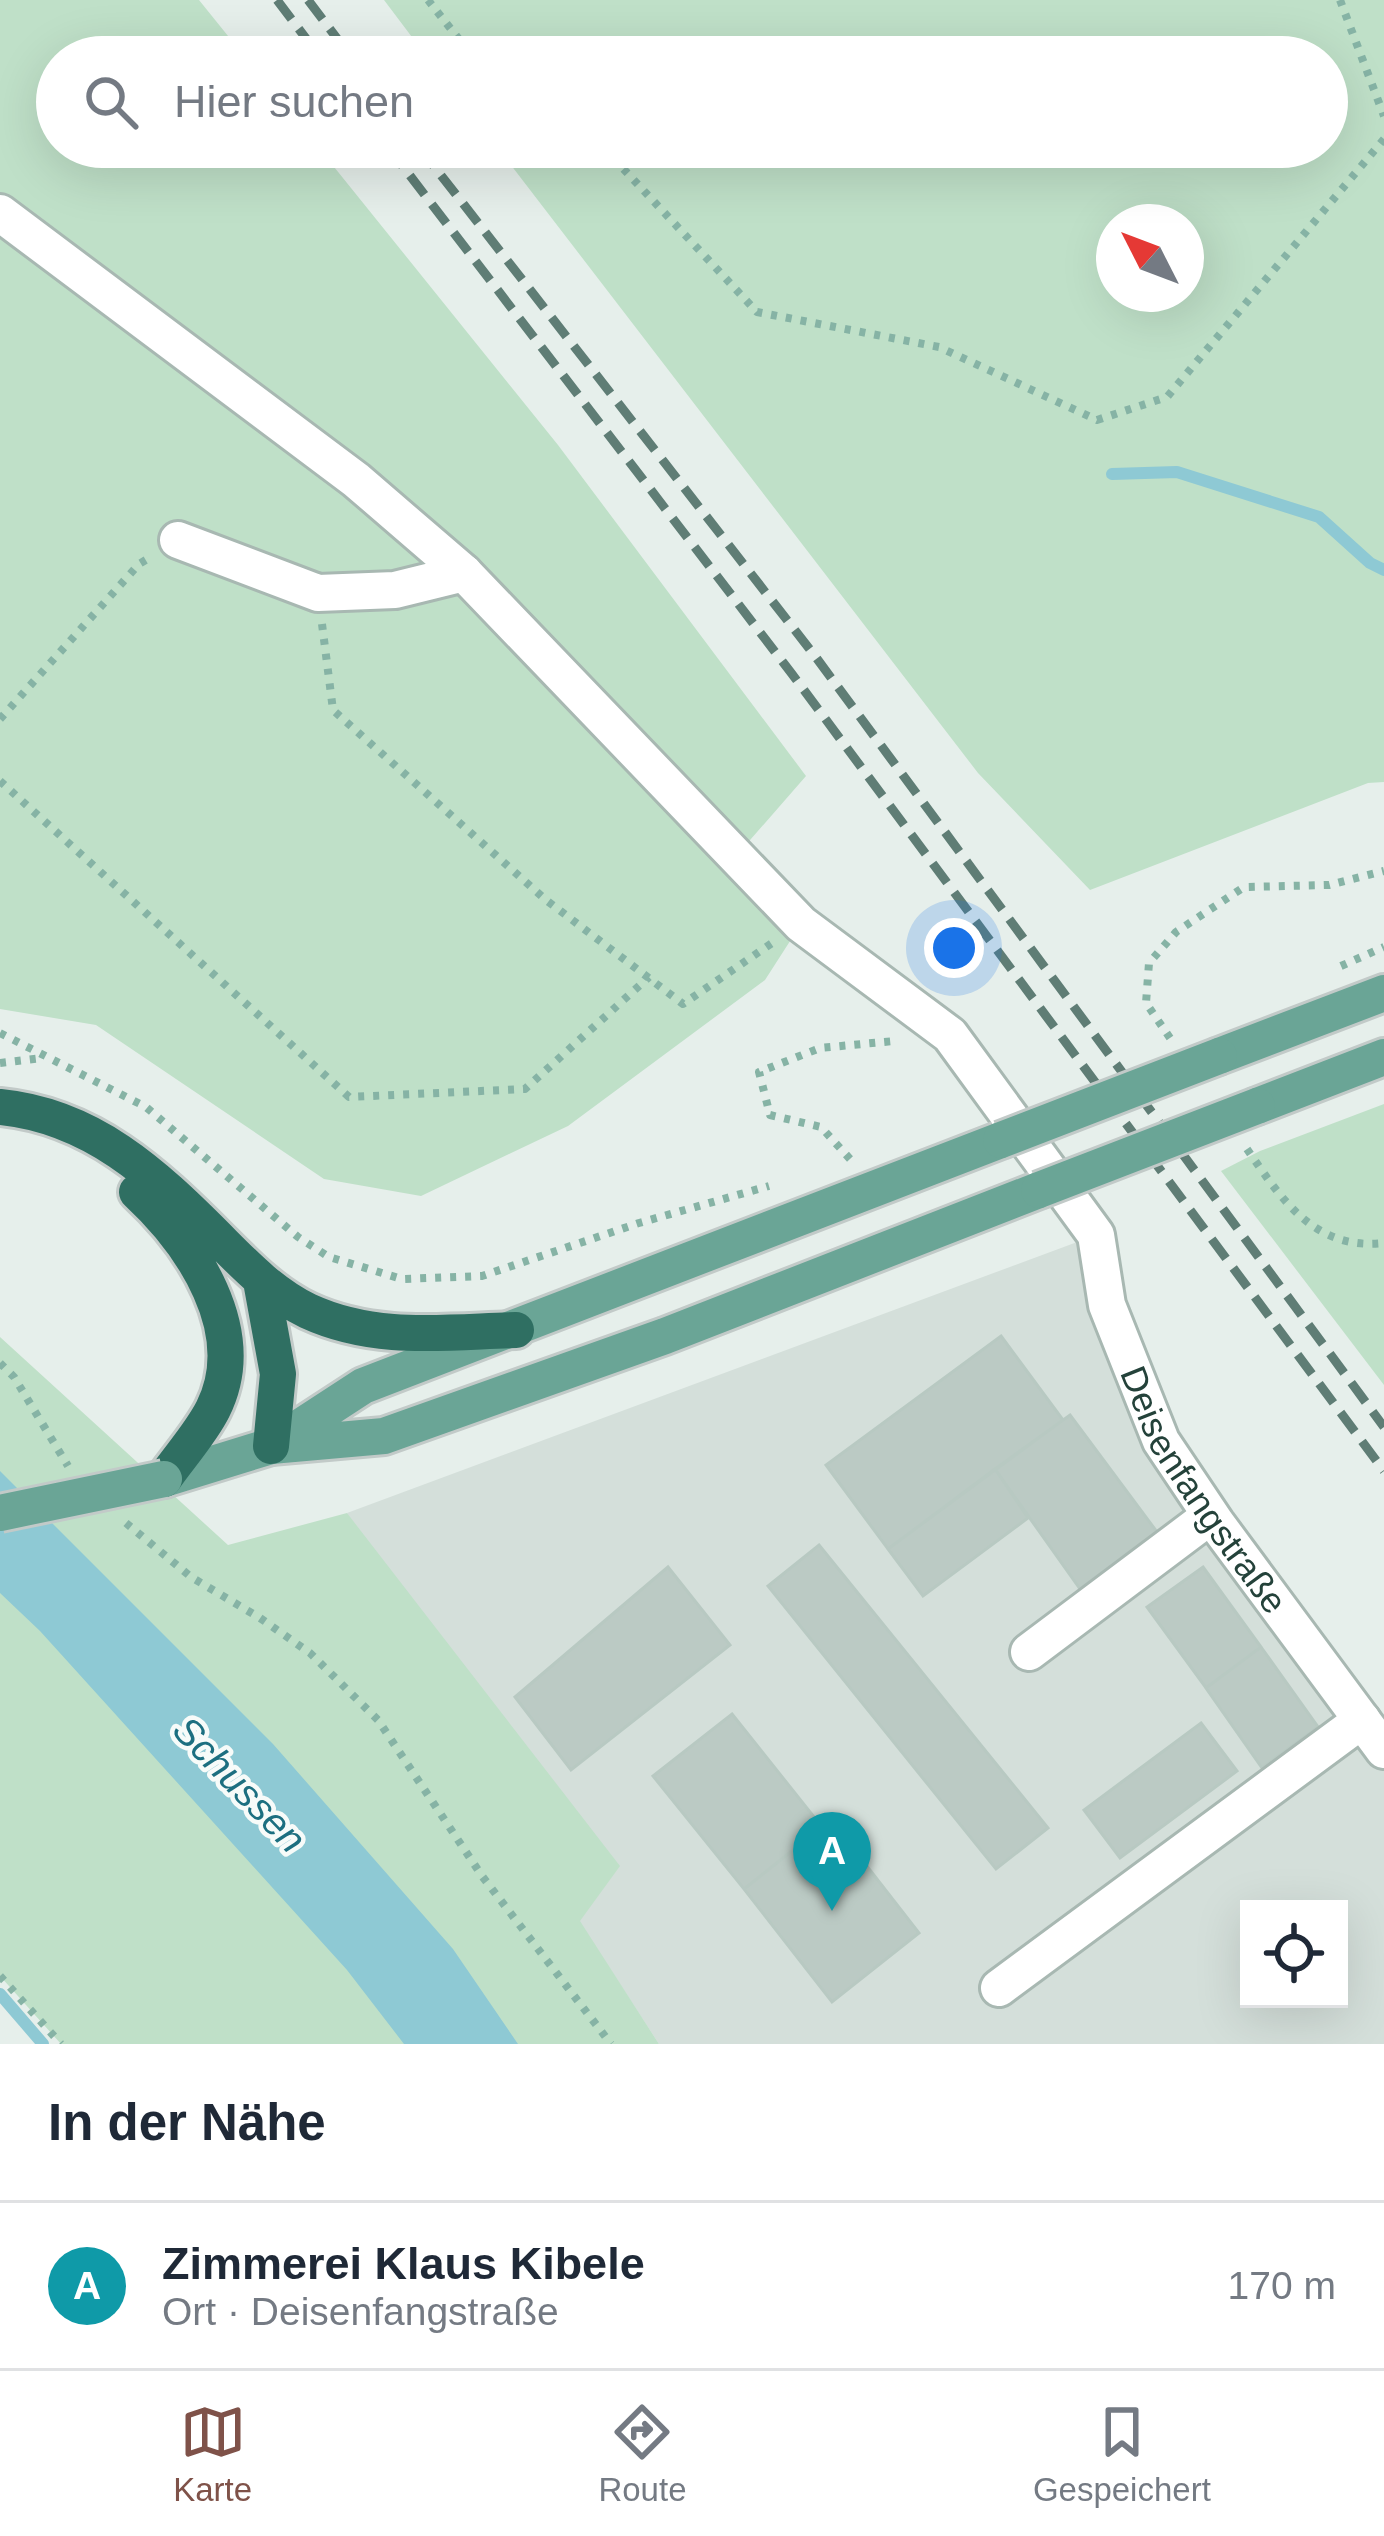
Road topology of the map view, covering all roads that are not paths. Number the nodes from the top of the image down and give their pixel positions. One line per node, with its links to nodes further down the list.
1 (0, 213): 3 (street)
2 (178, 540): 3 (street)
3 (464, 573): 13 (street, Deisenfangstraße)
4 (1384, 993): 9 (main road, bridge)
5 (1384, 1057): 10 (main road, bridge)
6 (0, 1107): 8 (highway)
7 (0, 1128): 11 (highway)
8 (261, 1281): 9 (highway); 10 (highway)
9 (516, 1330): 10 (main road)
10 (271, 1446): 11 (main road)
11 (164, 1479): 12 (main road, bridge)
12 (0, 1513)
13 (1210, 1516): 14 (street); 15 (street, Deisenfangstraße)
14 (1029, 1652)
15 (1362, 1720): 16 (street, Deisenfangstraße); 17 (street)
16 (1384, 1750)
17 (999, 1988)

